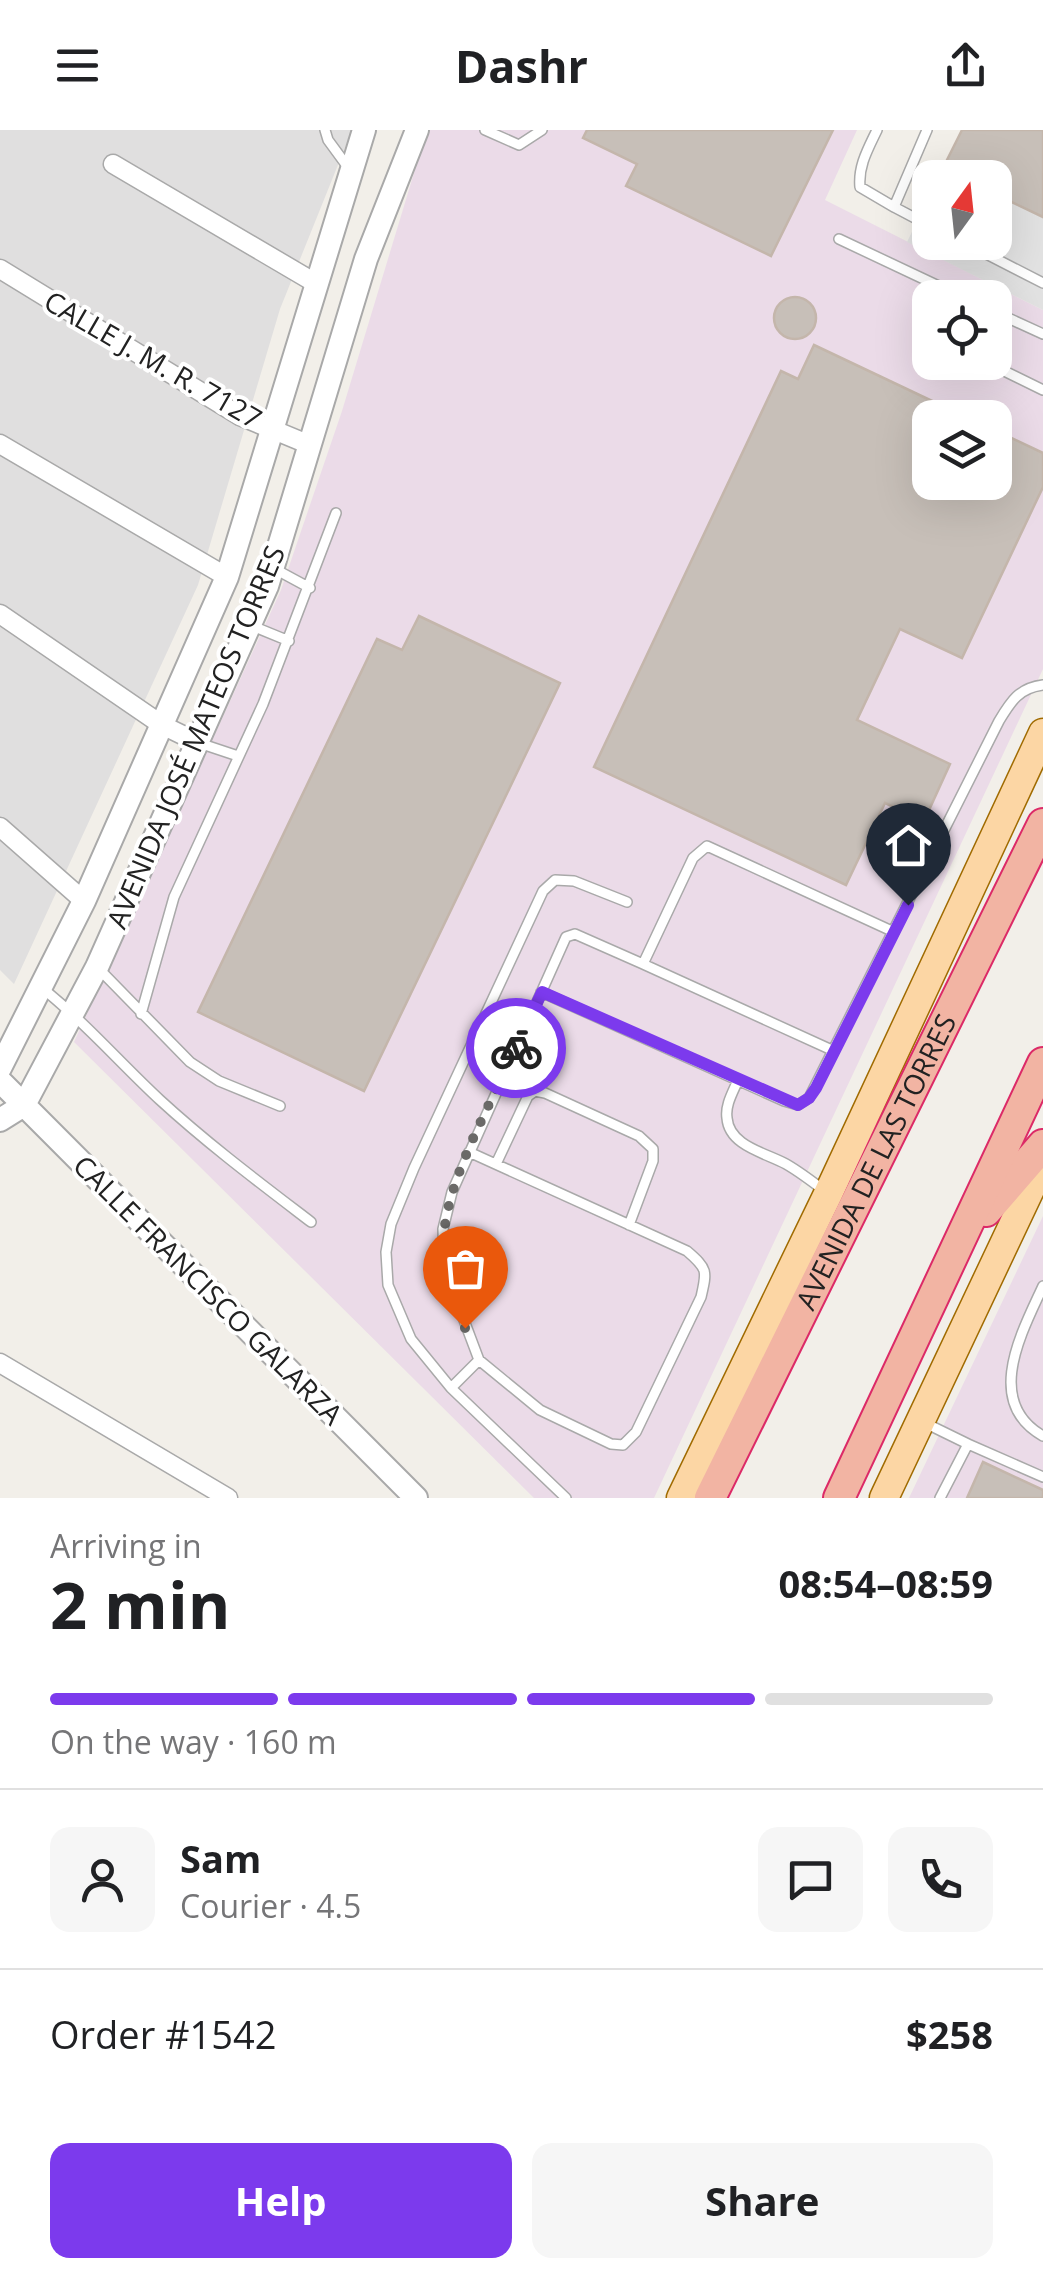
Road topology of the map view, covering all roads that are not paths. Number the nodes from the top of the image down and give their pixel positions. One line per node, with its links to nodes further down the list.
1 (325, 130): 9 (lane)
2 (364, 130): 9 (street, AVENIDA JOSÉ MATEOS TORRES)
3 (416, 130): 24 (street, AVENIDA JOSÉ MATEOS TORRES)
4 (486, 130): 5 (lane)
5 (542, 130)
6 (877, 130): 10 (lane)
7 (927, 130): 10 (lane)
8 (113, 164): 17 (street)
9 (350, 170): 17 (street, AVENIDA JOSÉ MATEOS TORRES)
10 (894, 208): 11 (lane)
11 (912, 217)
12 (840, 239): 15 (lane)
13 (998, 260): 16 (lane)
14 (0, 269): 22 (street, CALLE J. M. R. 7127)
15 (921, 280)
16 (1043, 283)
17 (317, 284): 22 (street, AVENIDA JOSÉ MATEOS TORRES)
18 (1012, 320): 19 (lane)
19 (1043, 334)
20 (1012, 375): 21 (lane)
21 (1043, 390)
22 (272, 430): 24 (street, CALLE J. M. R. 7127); 27 (street, AVENIDA JOSÉ MATEOS TORRES)
23 (0, 444): 27 (street)
24 (310, 445): 26 (street, AVENIDA JOSÉ MATEOS TORRES)
25 (336, 513): 28 (lane)
26 (273, 568): 28 (lane); 30 (street, AVENIDA JOSÉ MATEOS TORRES)
27 (227, 577): 32 (street, AVENIDA JOSÉ MATEOS TORRES)
28 (310, 588): 31 (lane)
29 (0, 614): 35 (street)
30 (250, 625): 31 (lane); 33 (street, AVENIDA JOSÉ MATEOS TORRES)
31 (288, 642): 38 (lane)
32 (194, 653): 33 (street); 35 (street, AVENIDA JOSÉ MATEOS TORRES)
33 (230, 672): 37 (street, AVENIDA JOSÉ MATEOS TORRES)
34 (1043, 685): 43 (lane)
35 (162, 725): 37 (street); 41 (street, AVENIDA JOSÉ MATEOS TORRES)
36 (1043, 733): 62 (main road)
37 (199, 743): 38 (lane); 45 (street, AVENIDA JOSÉ MATEOS TORRES)
38 (238, 756): 49 (lane)
39 (1043, 824): 78 (highway, AVENIDA DE LAS TORRES)
40 (0, 828): 41 (street)
41 (84, 901): 46 (street, AVENIDA JOSÉ MATEOS TORRES)
42 (628, 902): 69 (lane)
43 (894, 932): 44 (lane); 50 (lane)
44 (643, 964): 47 (lane); 50 (lane)
45 (97, 967): 48 (street, AVENIDA JOSÉ MATEOS TORRES); 49 (lane)
46 (41, 988): 48 (lane); 52 (street, AVENIDA JOSÉ MATEOS TORRES)
47 (542, 992): 53 (lane); 59 (lane)
48 (73, 1013): 55 (street, AVENIDA JOSÉ MATEOS TORRES); 63 (lane)
49 (141, 1014): 56 (lane)
50 (834, 1051): 53 (lane)
51 (1043, 1063): 65 (highway)
52 (0, 1068)
53 (738, 1080): 62 (lane)
54 (0, 1081): 55 (street, CALLE FRANCISCO GALARZA)
55 (24, 1106): 57 (street); 75 (street, CALLE FRANCISCO GALARZA)
56 (280, 1106)
57 (0, 1120)
58 (1043, 1145): 65 (highway)
59 (469, 1152): 61 (lane); 67 (lane)
60 (1043, 1162): 70 (main road)
61 (496, 1164): 64 (lane); 64 (lane)
62 (828, 1194): 77 (main road)
63 (311, 1222)
64 (630, 1225): 67 (lane)
65 (961, 1240): 79 (highway)
66 (1043, 1286): 71 (lane)
67 (478, 1360): 69 (lane)
68 (0, 1363): 74 (street)
69 (452, 1388): 76 (lane)
70 (920, 1421): 72 (lane); 80 (main road)
71 (1043, 1436)
72 (968, 1444): 73 (lane); 81 (lane)
73 (1043, 1477)
74 (228, 1498)
75 (416, 1498)
76 (566, 1498)
77 (680, 1498)
78 (710, 1498)
79 (839, 1498)
80 (884, 1498)
81 (940, 1498)

